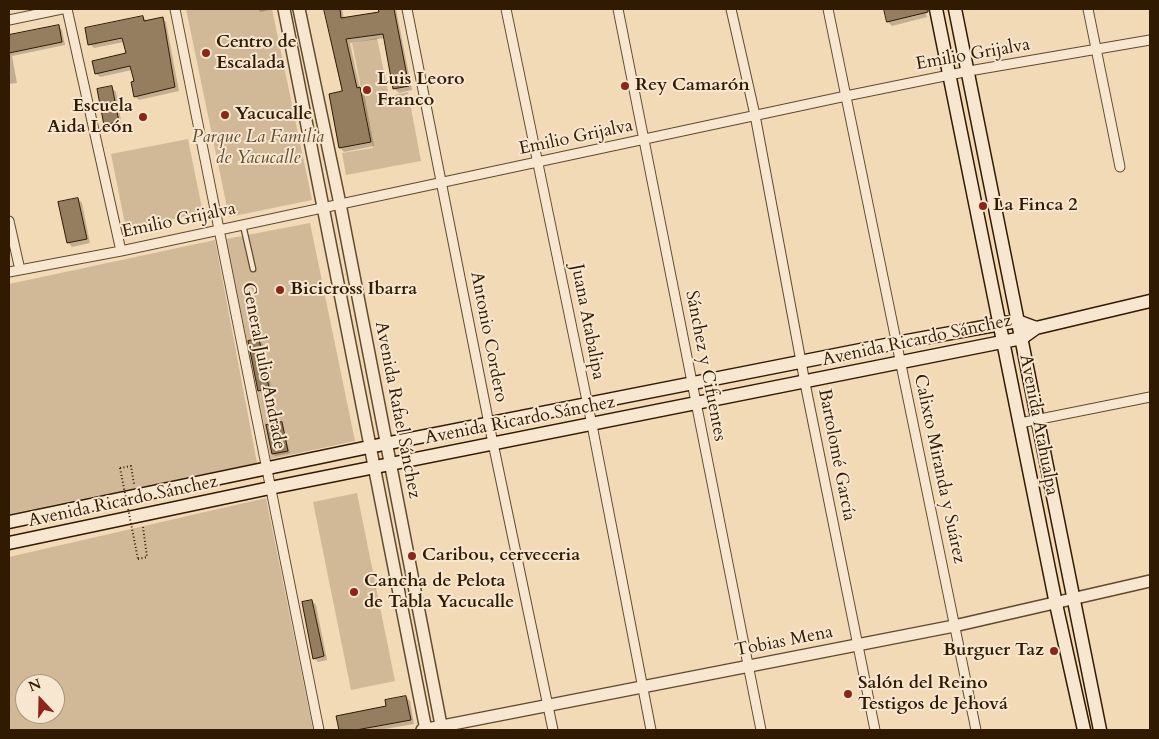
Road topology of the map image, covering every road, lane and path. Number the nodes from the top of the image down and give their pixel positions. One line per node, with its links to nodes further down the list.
1 (62, 9): 14 (street)
2 (67, 9): 30 (street)
3 (175, 9): 29 (street, General Julio Andrade)
4 (284, 9): 26 (street, Avenida Rafael Sánchez)
5 (299, 9): 25 (street, Avenida Rafael Sánchez)
6 (407, 9): 24 (street, Antonio Cordero)
7 (506, 9): 22 (street, Juana Atabalipa)
8 (618, 9): 21 (street, Sánchez y Cifuentes)
9 (731, 9): 20 (street, Bartolomé García)
10 (828, 9): 19 (street, Calixto Miranda y Suárez)
11 (936, 9): 18 (main road, Avenida Atahualpa)
12 (955, 9): 17 (main road, Avenida Atahualpa)
13 (1088, 9): 16 (street)
14 (9, 20)
15 (1150, 40): 16 (street, Emilio Grijalva)
16 (1097, 50): 17 (street, Emilio Grijalva); 23 (street)
17 (969, 71): 18 (street, Emilio Grijalva); 35 (main road, Avenida Atahualpa)
18 (950, 75): 19 (street, Emilio Grijalva); 36 (main road, Avenida Atahualpa)
19 (846, 96): 20 (street, Emilio Grijalva); 40 (street, Calixto Miranda y Suárez)
20 (755, 115): 21 (street, Emilio Grijalva); 42 (street, Bartolomé García)
21 (644, 139): 22 (street, Emilio Grijalva); 44 (street, Sánchez y Cifuentes)
22 (539, 162): 24 (street, Emilio Grijalva); 47 (street, Juana Atabalipa)
23 (1120, 167)
24 (440, 182): 25 (street, Emilio Grijalva); 50 (street, Antonio Cordero)
25 (340, 204): 26 (street, Emilio Grijalva); 52 (street, Avenida Rafael Sánchez)
26 (323, 208): 28 (street, Emilio Grijalva); 54 (street, Avenida Rafael Sánchez)
27 (9, 221): 32 (street)
28 (243, 224): 29 (street, Emilio Grijalva); 31 (lane)
29 (220, 229): 30 (street, Emilio Grijalva); 57 (street, General Julio Andrade)
30 (122, 251): 32 (street, Emilio Grijalva)
31 (252, 269)
32 (20, 270): 33 (street, Emilio Grijalva)
33 (9, 272)
34 (1150, 301): 37 (main road, Avenida Ricardo Sánchez)
35 (1017, 321): 36 (main road, Avenida Ricardo Sánchez); 37 (main road, Avenida Ricardo Sánchez); 38 (main road, Avenida Atahualpa)
36 (1000, 324): 39 (main road, Avenida Atahualpa); 40 (main road, Avenida Ricardo Sánchez)
37 (1036, 328): 38 (main road, Avenida Ricardo Sánchez)
38 (1022, 338): 39 (main road, Avenida Ricardo Sánchez); 48 (main road, Avenida Atahualpa)
39 (1004, 342): 41 (main road, Avenida Ricardo Sánchez); 49 (main road, Avenida Atahualpa)
40 (896, 343): 41 (street, Calixto Miranda y Suárez); 42 (main road, Avenida Ricardo Sánchez)
41 (900, 362): 43 (main road, Avenida Ricardo Sánchez); 66 (street, Calixto Miranda y Suárez)
42 (801, 363): 43 (street, Bartolomé García); 44 (main road, Avenida Ricardo Sánchez)
43 (805, 383): 46 (main road, Avenida Ricardo Sánchez); 67 (street, Bartolomé García)
44 (692, 385): 46 (street, Sánchez y Cifuentes); 47 (main road, Avenida Ricardo Sánchez)
45 (1150, 397): 48 (street)
46 (696, 403): 51 (main road, Avenida Ricardo Sánchez); 68 (street, Sánchez y Cifuentes)
47 (587, 405): 50 (main road, Avenida Ricardo Sánchez); 51 (street, Juana Atabalipa)
48 (1036, 420): 49 (street); 64 (main road, Avenida Atahualpa)
49 (1020, 423): 65 (main road, Avenida Atahualpa)
50 (489, 424): 52 (main road, Avenida Ricardo Sánchez); 53 (street, Antonio Cordero)
51 (592, 425): 53 (main road, Avenida Ricardo Sánchez); 69 (street, Juana Atabalipa)
52 (386, 444): 54 (main road, Avenida Ricardo Sánchez); 55 (street, Avenida Rafael Sánchez)
53 (493, 444): 55 (main road, Avenida Ricardo Sánchez); 70 (street, Antonio Cordero)
54 (369, 447): 56 (street, Avenida Rafael Sánchez); 57 (main road, Avenida Ricardo Sánchez)
55 (390, 465): 56 (main road, Avenida Ricardo Sánchez); 71 (street, Avenida Rafael Sánchez)
56 (374, 468): 58 (main road, Avenida Ricardo Sánchez); 73 (street, Avenida Rafael Sánchez)
57 (267, 469): 58 (street, General Julio Andrade); 59 (main road, Avenida Ricardo Sánchez)
58 (270, 488): 60 (main road, Avenida Ricardo Sánchez); 72 (street, General Julio Andrade)
59 (136, 496): 60 (path, bridge); 61 (main road, Avenida Ricardo Sánchez)
60 (141, 516): 62 (main road, Avenida Ricardo Sánchez)
61 (9, 522)
62 (9, 543)
63 (1150, 581): 64 (street, Tobias Mena)
64 (1074, 599): 65 (street, Tobias Mena); 80 (main road, Avenida Atahualpa)
65 (1056, 604): 66 (street, Tobias Mena); 79 (main road, Avenida Atahualpa)
66 (954, 626): 67 (street, Tobias Mena); 78 (street, Calixto Miranda y Suárez)
67 (858, 645): 68 (street, Tobias Mena); 77 (street, Bartolomé García)
68 (749, 667): 69 (street, Tobias Mena); 76 (street, Sánchez y Cifuentes)
69 (641, 687): 70 (street, Tobias Mena); 75 (street, Juana Atabalipa)
70 (547, 705): 71 (street, Tobias Mena); 74 (street, Antonio Cordero)
71 (442, 729): 73 (street, Tobias Mena)
72 (319, 730)
73 (425, 730)
74 (552, 730)
75 (650, 730)
76 (761, 730)
77 (874, 730)
78 (976, 730)
79 (1084, 730)
80 (1100, 730)

